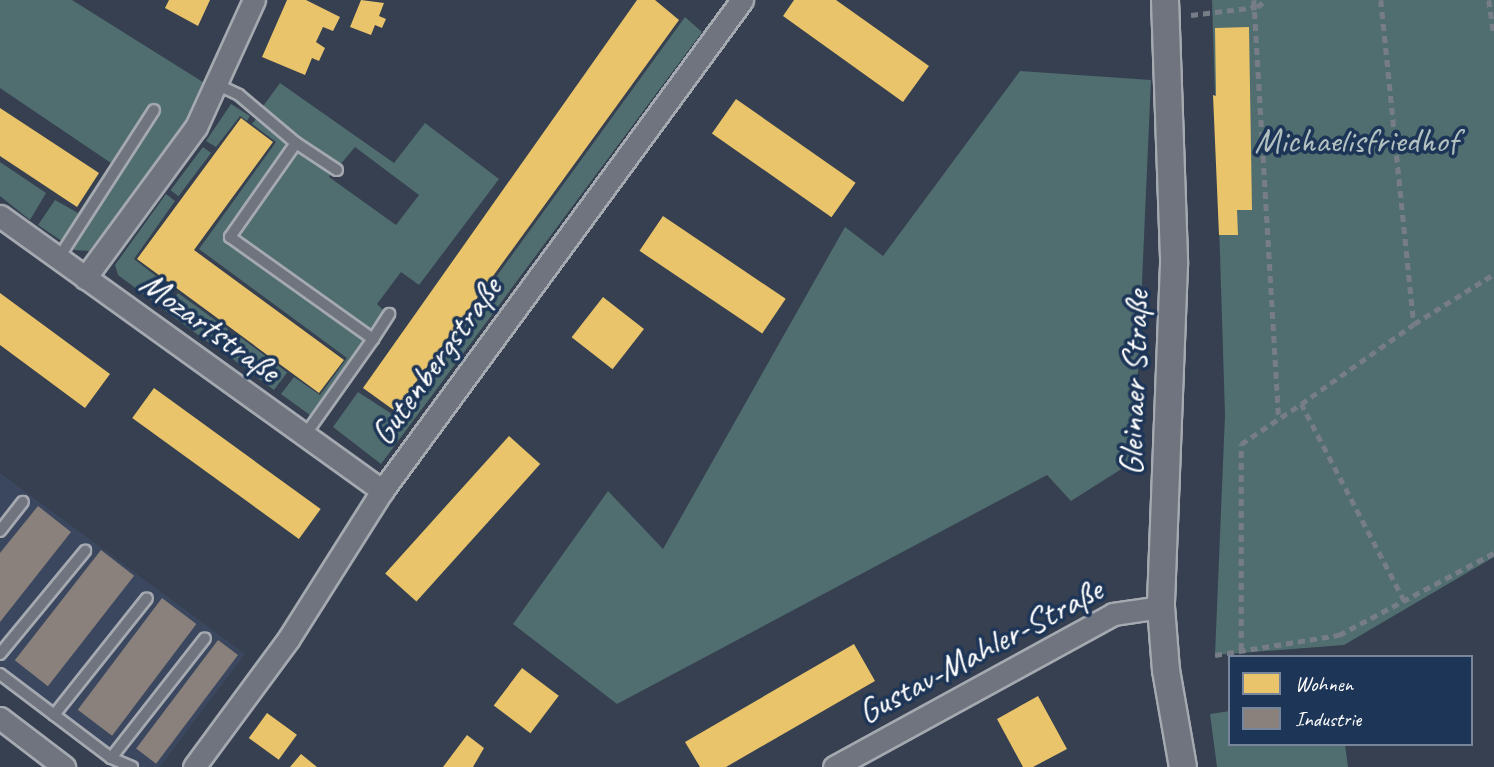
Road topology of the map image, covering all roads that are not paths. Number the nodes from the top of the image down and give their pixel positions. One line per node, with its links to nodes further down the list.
1 (254, 0): 4 (street)
2 (742, 0): 14 (street, Gutenbergstraße)
3 (1166, 9): 19 (street, Gleinaer Straße)
4 (218, 85): 6 (lane); 10 (street)
5 (154, 110): 9 (lane)
6 (296, 143): 7 (lane); 12 (lane)
7 (337, 170)
8 (0, 216): 9 (street, Mozartstraße)
9 (58, 259): 10 (street, Mozartstraße)
10 (85, 278): 13 (street, Mozartstraße)
11 (389, 314): 12 (lane)
12 (373, 339): 13 (lane)
13 (305, 435): 14 (street, Mozartstraße)
14 (382, 491): 29 (street, Gutenbergstraße)
15 (23, 502): 16 (lane)
16 (0, 531)
17 (85, 551): 21 (lane)
18 (146, 598): 23 (lane)
19 (1161, 607): 26 (street, Gustav-Mahler-Straße); 30 (street, Gleinaer Straße)
20 (205, 638): 25 (lane)
21 (0, 654)
22 (0, 674): 23 (lane)
23 (54, 715): 25 (lane)
24 (0, 718): 27 (street)
25 (111, 758): 28 (lane)
26 (839, 766)
27 (64, 767)
28 (132, 767)
29 (194, 767)
30 (1183, 767)

